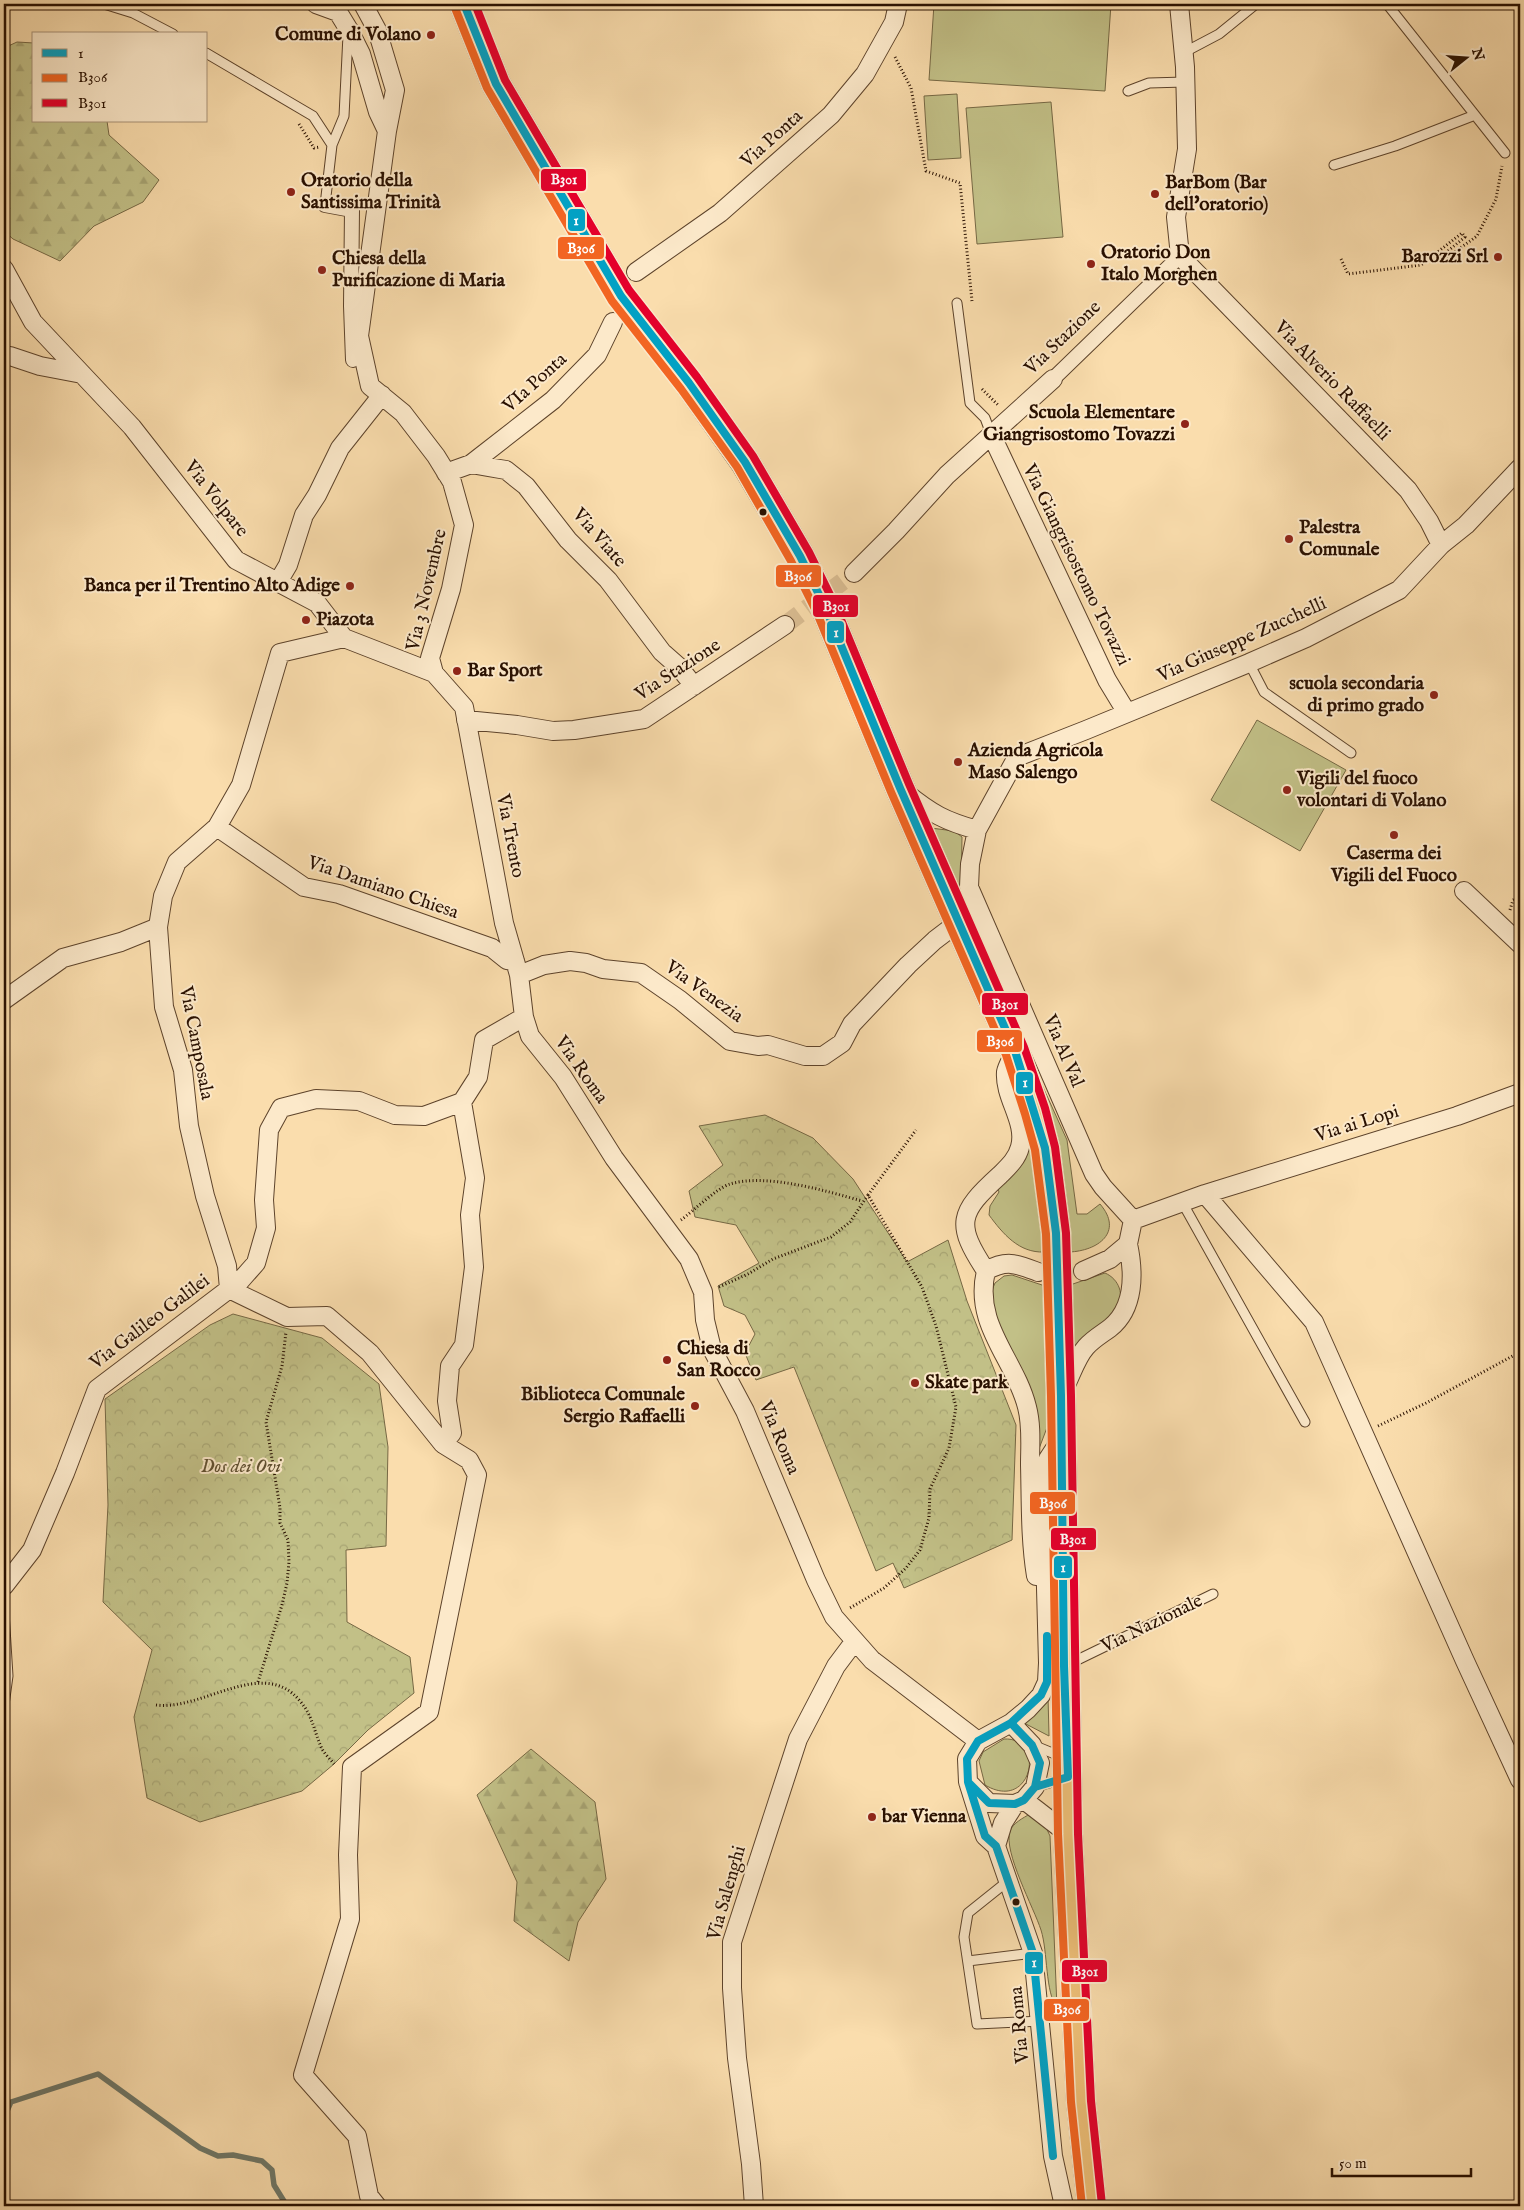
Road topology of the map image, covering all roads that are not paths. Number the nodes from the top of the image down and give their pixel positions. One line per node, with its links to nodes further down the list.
1 (104, 4): 10 (lane)
2 (316, 4): 9 (street)
3 (363, 4): 16 (street, Via 3 Novembre)
4 (464, 4): 46 (main road)
5 (898, 4): 23 (street, Via Ponta)
6 (1178, 4): 11 (street)
7 (1256, 4): 11 (lane)
8 (1387, 4): 15 (lane)
9 (349, 30): 16 (street); 17 (lane)
10 (169, 32)
11 (1183, 53): 13 (street)
12 (208, 54): 17 (lane)
13 (1185, 82): 14 (lane); 21 (street)
14 (1128, 91)
15 (1475, 115): 18 (lane); 19 (lane)
16 (387, 131): 30 (street, Via 3 Novembre)
17 (332, 145): 20 (lane)
18 (1505, 153)
19 (1334, 165)
20 (325, 205): 27 (street)
21 (1180, 256): 29 (street, Via Stazione); 35 (street, Via Alverio Raffaelli)
22 (4, 269): 28 (street, Via Volpare)
23 (636, 272)
24 (957, 303): 31 (lane)
25 (613, 322): 32 (street, VIa Ponta)
26 (4, 356): 28 (street)
27 (353, 360)
28 (82, 374): 37 (street, Via Volpare)
29 (1052, 379): 31 (street, Via Stazione)
30 (382, 395): 34 (street, Via 3 Novembre); 37 (street)
31 (991, 434): 36 (street, Via Stazione); 43 (street, Via Giangrisostomo Tovazzi)
32 (472, 464): 34 (street, Via Viate); 42 (street, Via Viate)
33 (1520, 468): 35 (street, Via Giuseppe Zucchelli)
34 (446, 473): 41 (street, Via 3 Novembre)
35 (1441, 545): 40 (street, Via Giuseppe Zucchelli)
36 (854, 573)
37 (278, 582): 39 (street, Via Volpare)
38 (785, 625): 42 (street, Via Stazione)
39 (344, 638): 41 (street); 47 (street, Via Camposala)
40 (1249, 663): 43 (street, Via Giuseppe Zucchelli); 45 (lane)
41 (434, 673): 44 (street, Via Trento)
42 (694, 686): 44 (street, Via Stazione)
43 (1127, 713): 48 (street, Via Giuseppe Zucchelli)
44 (466, 720): 53 (street, Via Trento)
45 (1351, 753)
46 (900, 788): 48 (street); 50 (main road)
47 (217, 828): 51 (street, Via Camposala); 53 (street, Via Damiano Chiesa)
48 (978, 830): 61 (street, Via Al Val)
49 (1464, 892): 52 (street)
50 (960, 920): 53 (street, Via Venezia); 56 (main road)
51 (158, 927): 54 (street); 66 (street, Via Camposala)
52 (1520, 944)
53 (517, 968): 55 (street, Via Trento)
54 (4, 1000)
55 (524, 1017): 58 (street); 75 (street, Via Roma)
56 (1015, 1051): 63 (street); 67 (main road)
57 (1520, 1093): 59 (street, Via ai Lopi)
58 (462, 1102): 66 (street, Via Galileo Galilei); 70 (street)
59 (1205, 1194): 60 (street, Via ai Lopi); 82 (street)
60 (1182, 1202): 61 (street, Via ai Lopi); 68 (lane)
61 (1134, 1220): 62 (street)
62 (1128, 1244): 64 (street); 67 (street)
63 (986, 1271): 65 (street); 73 (street)
64 (1083, 1271)
65 (1038, 1272)
66 (230, 1289): 70 (street, Via Galileo Galilei); 71 (street, Via Galileo Galilei)
67 (1061, 1396): 69 (main road)
68 (1306, 1422)
69 (1062, 1438): 73 (street); 76 (main road)
70 (443, 1444): 91 (street, Via Galileo Galilei)
71 (4, 1586)
72 (1213, 1594): 76 (lane, Via Nazionale)
73 (1046, 1608): 78 (street)
74 (4, 1612): 77 (lane)
75 (854, 1642): 79 (street, Via Roma); 92 (street, Via Salenghi)
76 (1064, 1666): 81 (main road)
77 (4, 1705)
78 (1011, 1723): 79 (street); 80 (street)
79 (978, 1740): 83 (street)
80 (1032, 1745): 81 (lane); 84 (street)
81 (1067, 1768): 84 (lane); 85 (main road)
82 (1520, 1780)
83 (968, 1782): 84 (street); 86 (street, Via Roma)
84 (1025, 1797): 85 (street); 86 (street)
85 (1068, 1834): 94 (main road)
86 (996, 1846): 87 (street, Via Roma)
87 (1008, 1881): 88 (street, Via Roma); 89 (lane)
88 (1033, 1953): 89 (lane); 90 (street, Via Roma)
89 (968, 1961): 90 (lane)
90 (1041, 2021): 93 (street, Via Roma)
91 (377, 2206)
92 (754, 2206)
93 (1064, 2206)
94 (1092, 2206)

